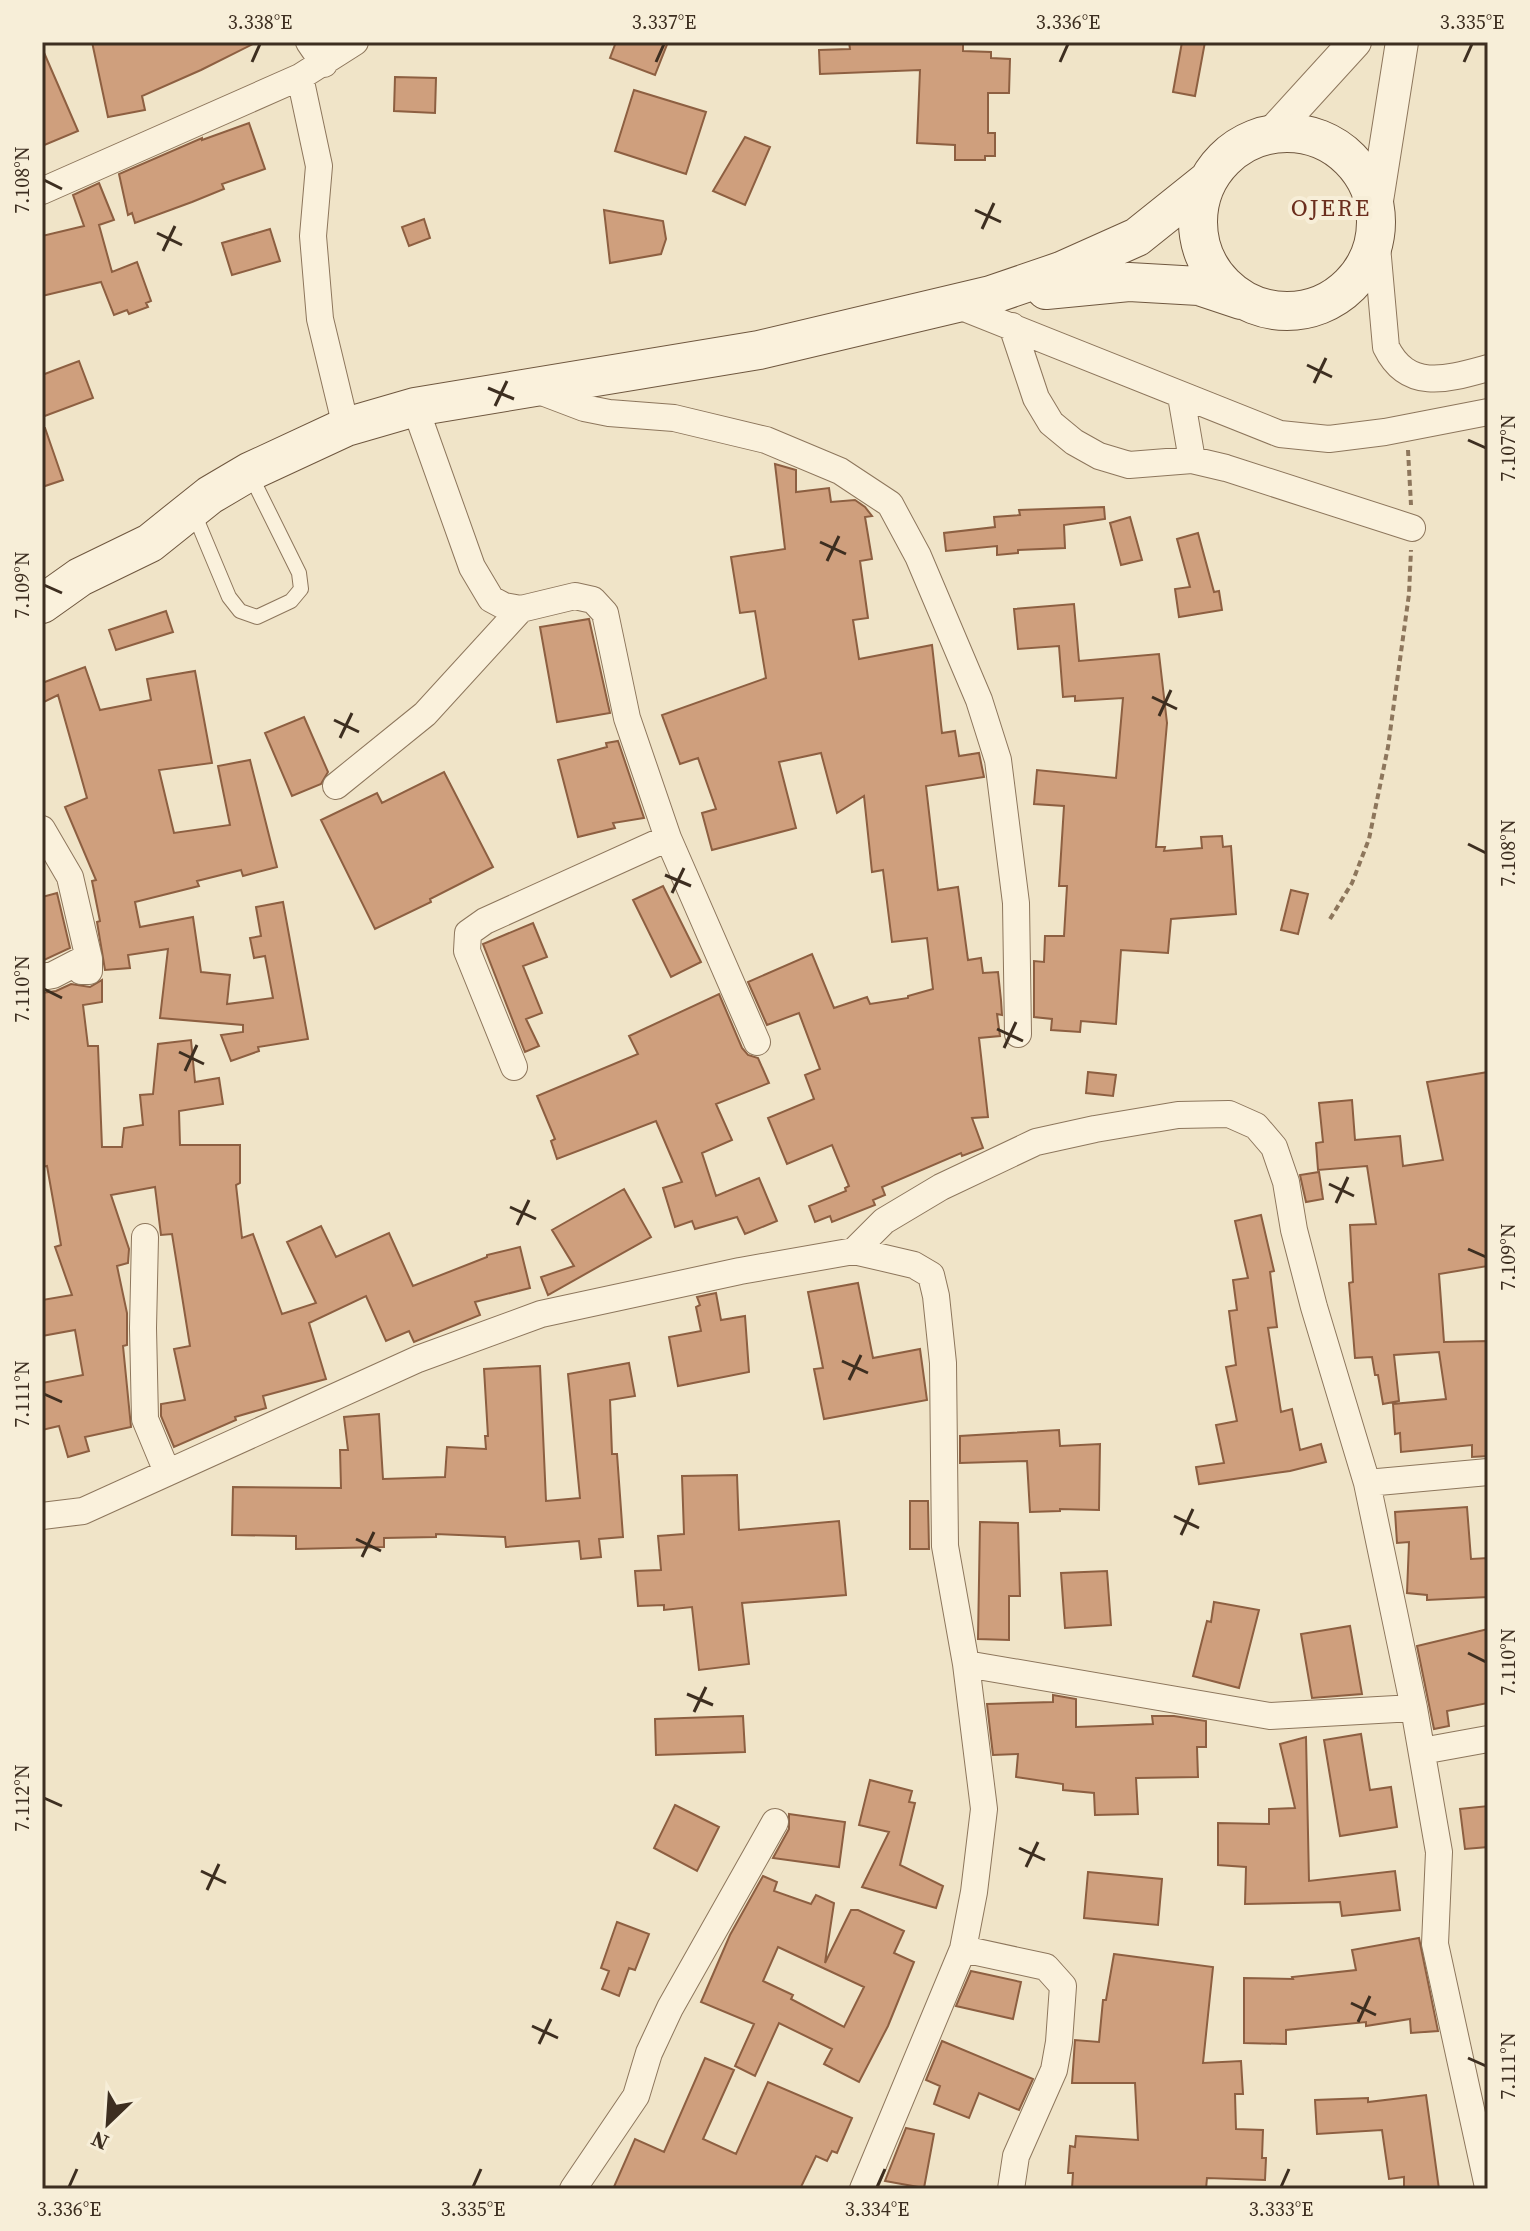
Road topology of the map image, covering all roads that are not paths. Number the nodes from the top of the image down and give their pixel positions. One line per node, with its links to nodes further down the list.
1 (309, 42): 5 (street)
2 (355, 42): 5 (street)
3 (1355, 42): 7 (street)
4 (1402, 42): 10 (street)
5 (324, 64): 6 (street)
6 (300, 77): 9 (street); 18 (street)
7 (1272, 133): 8 (main road); 10 (main road)
8 (1207, 181): 11 (main road); 12 (main road)
9 (42, 191)
10 (1376, 221): 11 (main road); 13 (street)
11 (1247, 302): 12 (main road)
12 (1002, 311): 14 (main road); 15 (street); 19 (street)
13 (1488, 368)
14 (530, 388): 16 (main road); 29 (street)
15 (1181, 396): 17 (street); 19 (street)
16 (415, 407): 18 (main road); 24 (street)
17 (1488, 412)
18 (346, 427): 20 (main road)
19 (1192, 460): 22 (street)
20 (249, 472): 21 (main road); 21 (lane)
21 (192, 510): 23 (main road)
22 (1412, 528)
23 (42, 604)
24 (521, 609): 25 (street); 27 (street)
25 (336, 786)
26 (42, 829): 28 (street)
27 (668, 838): 30 (street); 31 (street)
28 (42, 977)
29 (1018, 1034)
30 (757, 1042)
31 (514, 1067)
32 (145, 1237): 34 (street)
33 (854, 1251): 34 (street); 36 (street); 38 (street)
34 (167, 1472): 37 (street)
35 (1488, 1472): 36 (street)
36 (1367, 1483): 39 (street)
37 (42, 1516)
38 (966, 1664): 39 (street); 43 (street)
39 (1414, 1708): 41 (street)
40 (1488, 1739): 41 (street)
41 (1422, 1751): 44 (street)
42 (775, 1822): 45 (street)
43 (963, 1949): 46 (street); 47 (street)
44 (1488, 2187)
45 (573, 2189)
46 (863, 2189)
47 (1011, 2189)

